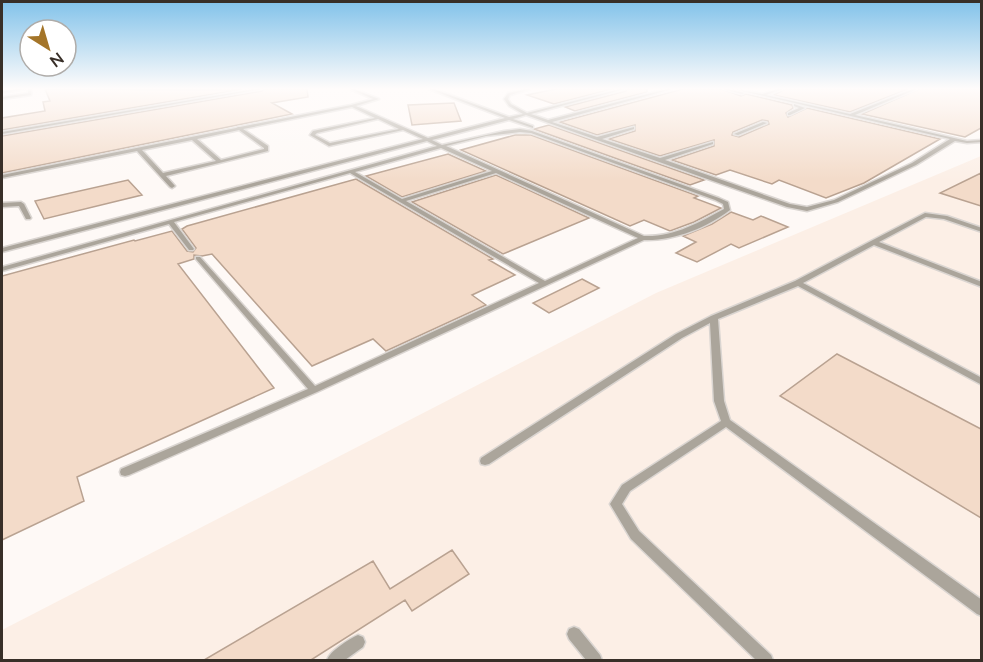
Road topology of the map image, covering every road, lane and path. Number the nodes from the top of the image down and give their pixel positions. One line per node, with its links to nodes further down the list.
1 (79, 120): 15 (lane)
2 (280, 120): 12 (lane)
3 (370, 120): 14 (lane)
4 (383, 120): 14 (lane)
5 (500, 120): 19 (lane)
6 (512, 120): 32 (lane)
7 (545, 120): 10 (lane)
8 (553, 120): 10 (lane)
9 (872, 120): 20 (lane)
10 (549, 121): 18 (lane)
11 (765, 123): 16 (lane)
12 (238, 128): 17 (lane); 26 (lane)
13 (632, 128): 18 (lane)
14 (404, 129): 19 (lane)
15 (2, 133)
16 (736, 134)
17 (193, 138): 24 (lane); 26 (lane)
18 (599, 138): 25 (lane)
19 (427, 139): 23 (lane); 41 (lane)
20 (954, 139): 21 (lane); 25 (lane)
21 (981, 141)
22 (711, 143): 25 (lane)
23 (443, 147): 27 (lane); 28 (lane); 38 (lane)
24 (138, 149): 29 (lane); 30 (lane)
25 (660, 160)
26 (220, 162): 29 (lane)
27 (350, 171): 33 (lane); 36 (lane)
28 (497, 171): 33 (lane); 38 (lane)
29 (162, 175): 31 (lane)
30 (2, 177)
31 (172, 186)
32 (697, 186)
33 (401, 201): 45 (lane)
34 (2, 205): 35 (lane)
35 (27, 218)
36 (171, 222): 40 (lane); 43 (lane)
37 (981, 230): 39 (lane)
38 (643, 238): 45 (lane)
39 (873, 242): 44 (lane); 46 (lane)
40 (191, 249)
41 (2, 250)
42 (198, 258): 49 (lane)
43 (2, 269)
44 (798, 283): 47 (lane); 48 (lane)
45 (545, 284): 49 (lane)
46 (981, 285)
47 (714, 318): 50 (lane); 51 (lane)
48 (981, 382)
49 (314, 390): 52 (lane)
50 (726, 422): 53 (lane); 58 (lane)
51 (485, 461)
52 (124, 472)
53 (981, 609)
54 (574, 634): 57 (lane)
55 (358, 642): 56 (lane)
56 (334, 660)
57 (595, 660)
58 (766, 660)

